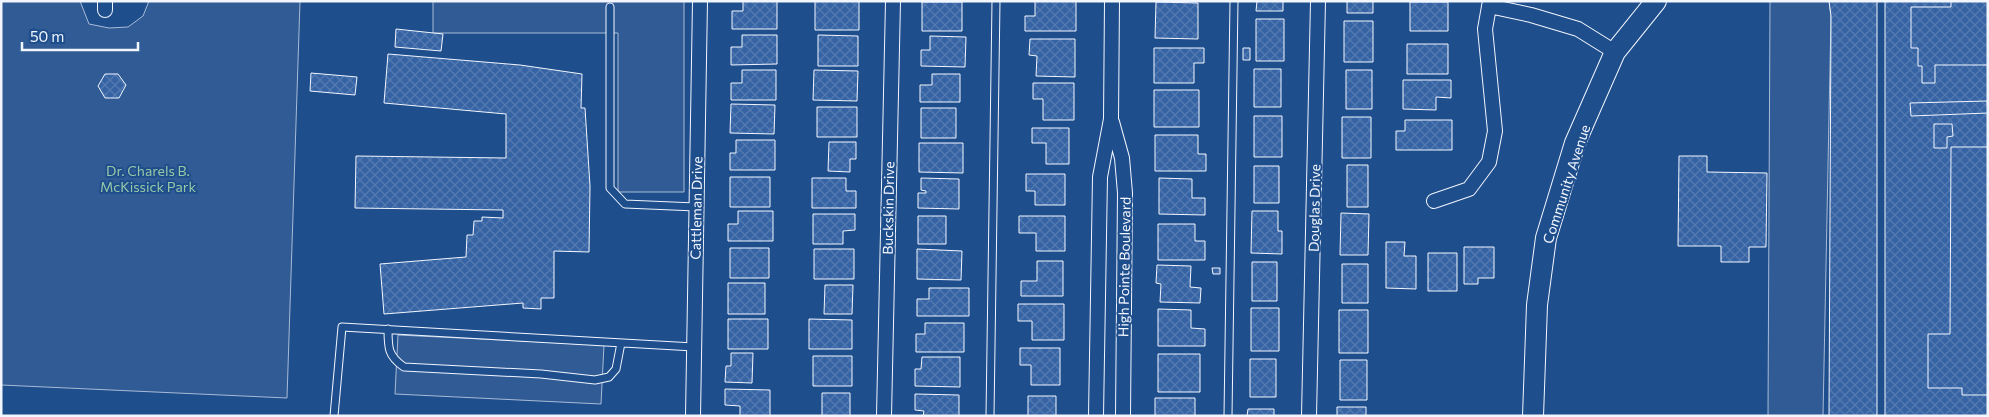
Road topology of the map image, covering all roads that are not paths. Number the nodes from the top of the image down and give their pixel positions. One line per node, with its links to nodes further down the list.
1 (700, 1): 14 (street, Cattleman Drive)
2 (892, 1): 20 (street, Buckskin Drive)
3 (996, 1): 21 (lane)
4 (1112, 1): 12 (street, High Pointe Boulevard)
5 (1234, 1): 24 (lane)
6 (1318, 1): 25 (street, Douglas Drive)
7 (1656, 1): 11 (street, Community Avenue)
8 (1882, 1): 27 (lane)
9 (1489, 4): 11 (street); 13 (street)
10 (610, 7): 14 (lane)
11 (1615, 52): 26 (street, Community Avenue)
12 (1111, 119): 22 (street, High Pointe Boulevard); 23 (street, High Pointe Boulevard)
13 (1434, 201)
14 (696, 207): 17 (street, Cattleman Drive)
15 (388, 329): 16 (lane); 16 (lane); 18 (lane)
16 (621, 343): 17 (lane)
17 (694, 347): 19 (street, Cattleman Drive)
18 (334, 416)
19 (693, 416)
20 (884, 416)
21 (990, 416)
22 (1096, 416)
23 (1123, 416)
24 (1228, 416)
25 (1309, 416)
26 (1533, 416)
27 (1881, 416)

